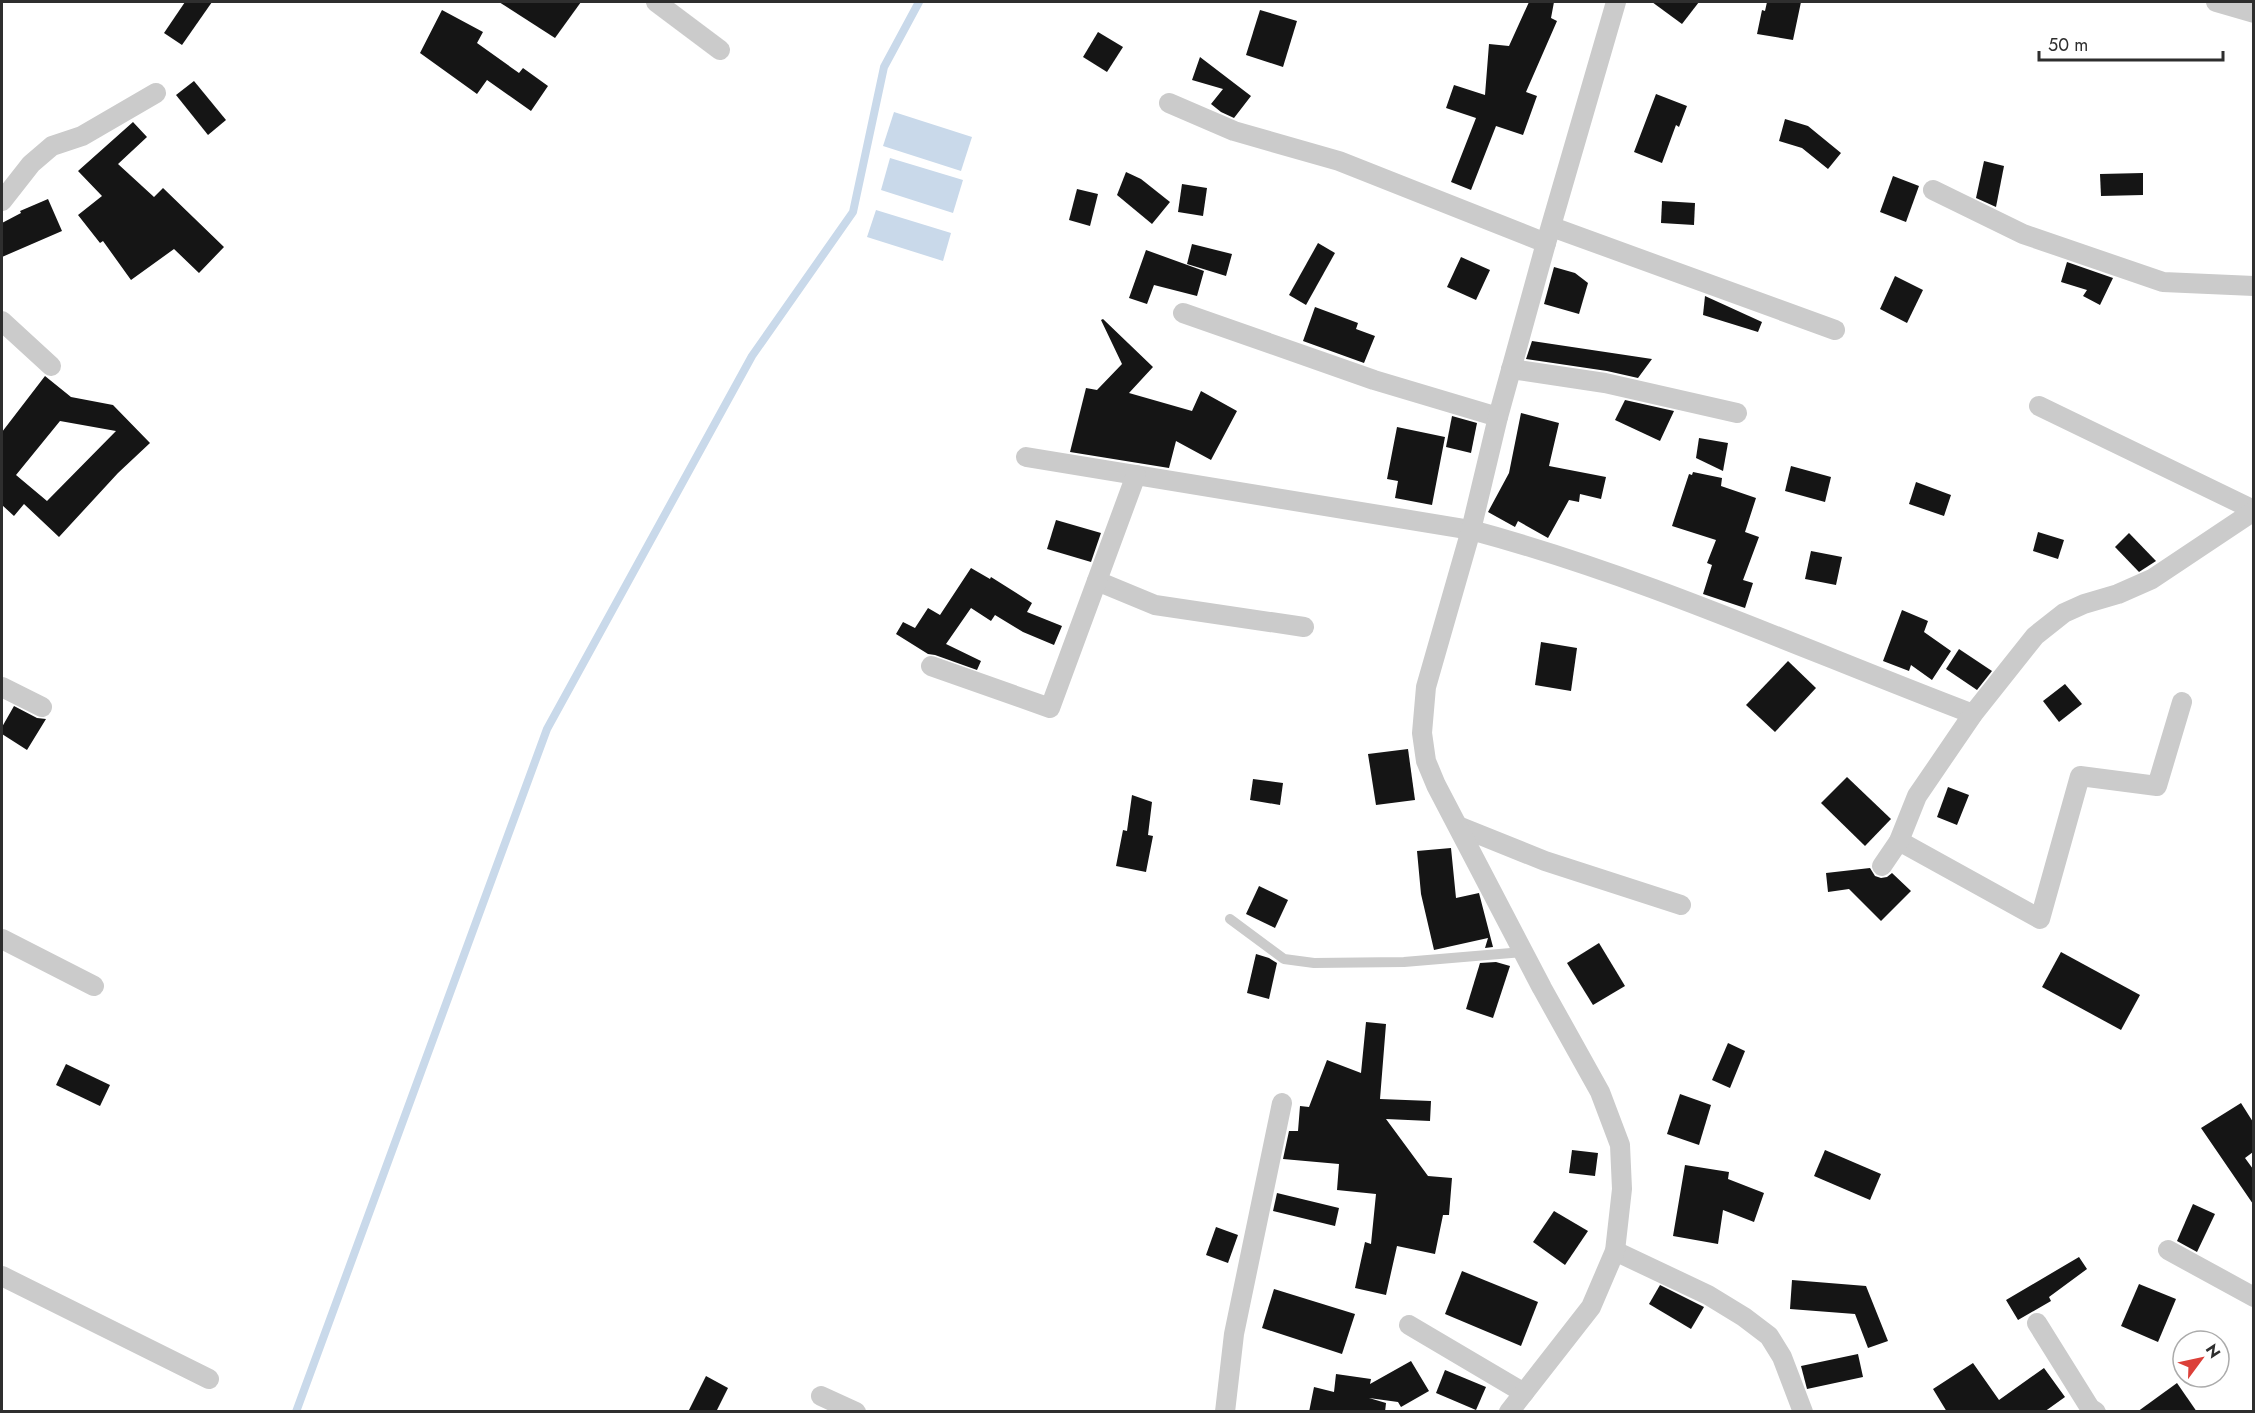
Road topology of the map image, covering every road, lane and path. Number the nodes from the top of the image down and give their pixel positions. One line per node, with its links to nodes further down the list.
1 (656, 2): 5 (street)
2 (1616, 2): 10 (street)
3 (2216, 2): 4 (street)
4 (2253, 13)
5 (720, 50)
6 (156, 93): 9 (street)
7 (1169, 103): 10 (street)
8 (1933, 190): 11 (street)
9 (2, 201)
10 (1549, 235): 14 (street); 16 (street)
11 (2253, 286)
12 (1183, 313): 19 (street)
13 (2, 321): 15 (street)
14 (1835, 330)
15 (51, 366)
16 (1511, 369): 18 (street); 19 (street)
17 (2039, 406): 22 (street)
18 (1737, 412)
19 (1498, 417): 23 (street)
20 (1026, 458): 21 (street)
21 (1136, 475): 23 (street); 24 (street)
22 (2253, 511): 30 (street)
23 (1471, 530): 30 (street); 31 (street)
24 (1097, 581): 25 (street); 26 (street)
25 (1304, 627)
26 (931, 666)
27 (2, 687): 29 (street)
28 (2182, 702): 32 (street)
29 (42, 707)
30 (1973, 714): 32 (street)
31 (1458, 826): 34 (street); 37 (street)
32 (1899, 842): 33 (street)
33 (1882, 866)
34 (1681, 905)
35 (1230, 919): 37 (lane)
36 (2, 939): 38 (street)
37 (1524, 952): 41 (street)
38 (94, 986)
39 (1282, 1103): 50 (street)
40 (2168, 1250): 43 (street)
41 (1614, 1251): 47 (street); 52 (street)
42 (2, 1276): 46 (street)
43 (2253, 1297)
44 (2037, 1323): 53 (street)
45 (1409, 1325): 47 (street)
46 (209, 1379)
47 (1524, 1393): 51 (street)
48 (822, 1396): 49 (street)
49 (856, 1412)
50 (1226, 1412)
51 (1509, 1412)
52 (1803, 1412)
53 (2096, 1412)

